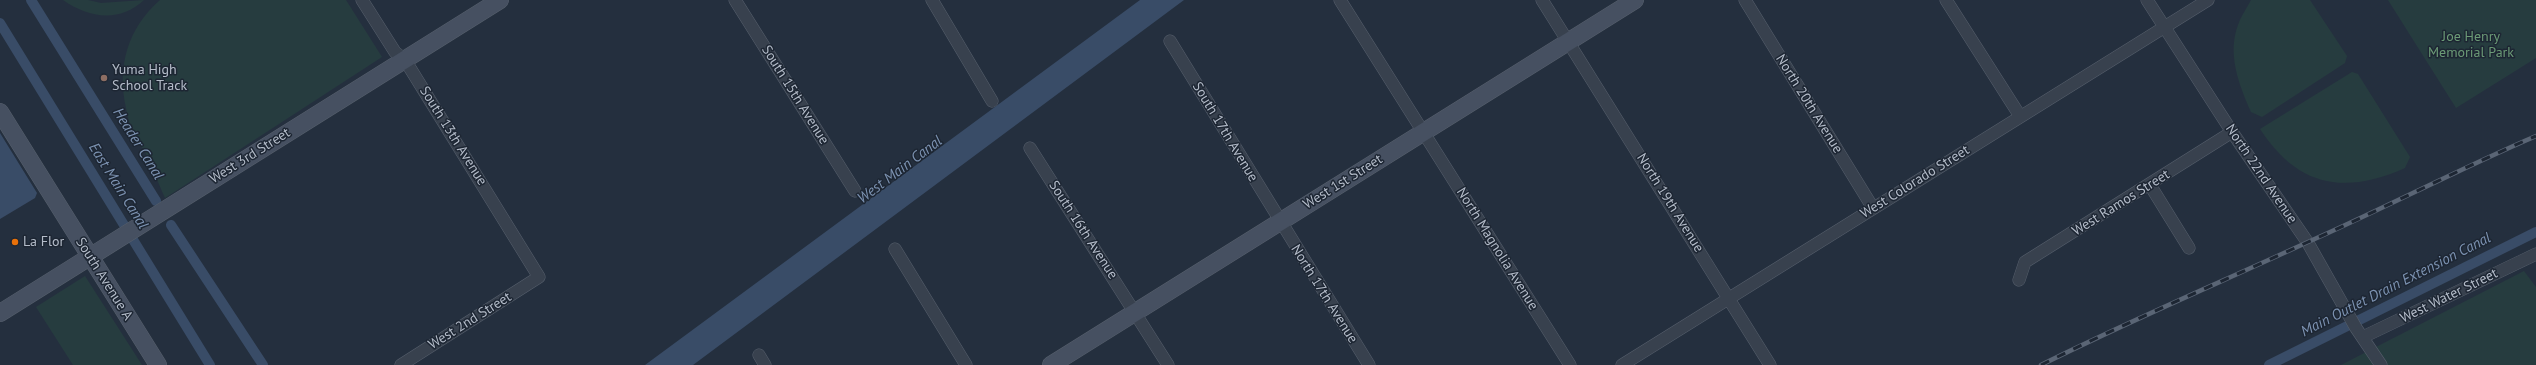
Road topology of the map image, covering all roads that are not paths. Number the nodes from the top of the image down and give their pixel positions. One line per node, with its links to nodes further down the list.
1 (362, 0): 15 (street, South 13th Avenue)
2 (500, 0): 15 (main road, West 3rd Street)
3 (735, 0): 23 (street, South 15th Avenue)
4 (932, 0): 16 (street)
5 (1340, 0): 19 (street, North Magnolia Avenue)
6 (1542, 0): 14 (street, North 19th Avenue)
7 (1635, 0): 14 (main road, West 1st Street)
8 (1745, 0): 24 (street, North 20th Avenue)
9 (1946, 0): 18 (street)
10 (2147, 0): 12 (street, North 22nd Avenue)
11 (2208, 0): 12 (street, West Colorado Street)
12 (2164, 27): 18 (street, West Colorado Street); 20 (street, North 22nd Avenue)
13 (1170, 41): 25 (street, South 17th Avenue)
14 (1570, 41): 19 (main road, West 1st Street); 32 (street, North 19th Avenue)
15 (406, 60): 29 (main road, West 3rd Street); 30 (street, South 13th Avenue)
16 (992, 101)
17 (0, 112): 29 (main road, South Avenue A)
18 (2020, 116): 24 (street, West Colorado Street)
19 (1423, 132): 25 (main road, West 1st Street); 42 (street, North Magnolia Avenue)
20 (2232, 132): 22 (street, West Ramos Street); 35 (street, North 22nd Avenue)
21 (1030, 148): 34 (street, South 16th Avenue)
22 (2150, 185): 26 (street); 31 (street, West Ramos Street)
23 (855, 191)
24 (1873, 208): 32 (street, West Colorado Street)
25 (1279, 222): 34 (main road, West 1st Street); 41 (street, North 17th Avenue)
26 (2189, 248)
27 (894, 250): 38 (street)
28 (2536, 254): 35 (street, West Water Street)
29 (90, 257): 33 (main road, West 3rd Street); 36 (main road, South Avenue A)
30 (539, 277): 37 (street, West 2nd Street)
31 (2019, 280)
32 (1728, 298): 43 (street, West Colorado Street); 44 (street, North 19th Avenue)
33 (0, 313)
34 (1135, 313): 39 (main road, West 1st Street); 40 (street, South 16th Avenue)
35 (2363, 337): 45 (street, North 22nd Avenue)
36 (158, 365)
37 (401, 365)
38 (966, 365)
39 (1051, 365)
40 (1168, 365)
41 (1369, 365)
42 (1570, 365)
43 (1622, 365)
44 (1770, 365)
45 (2381, 365)

